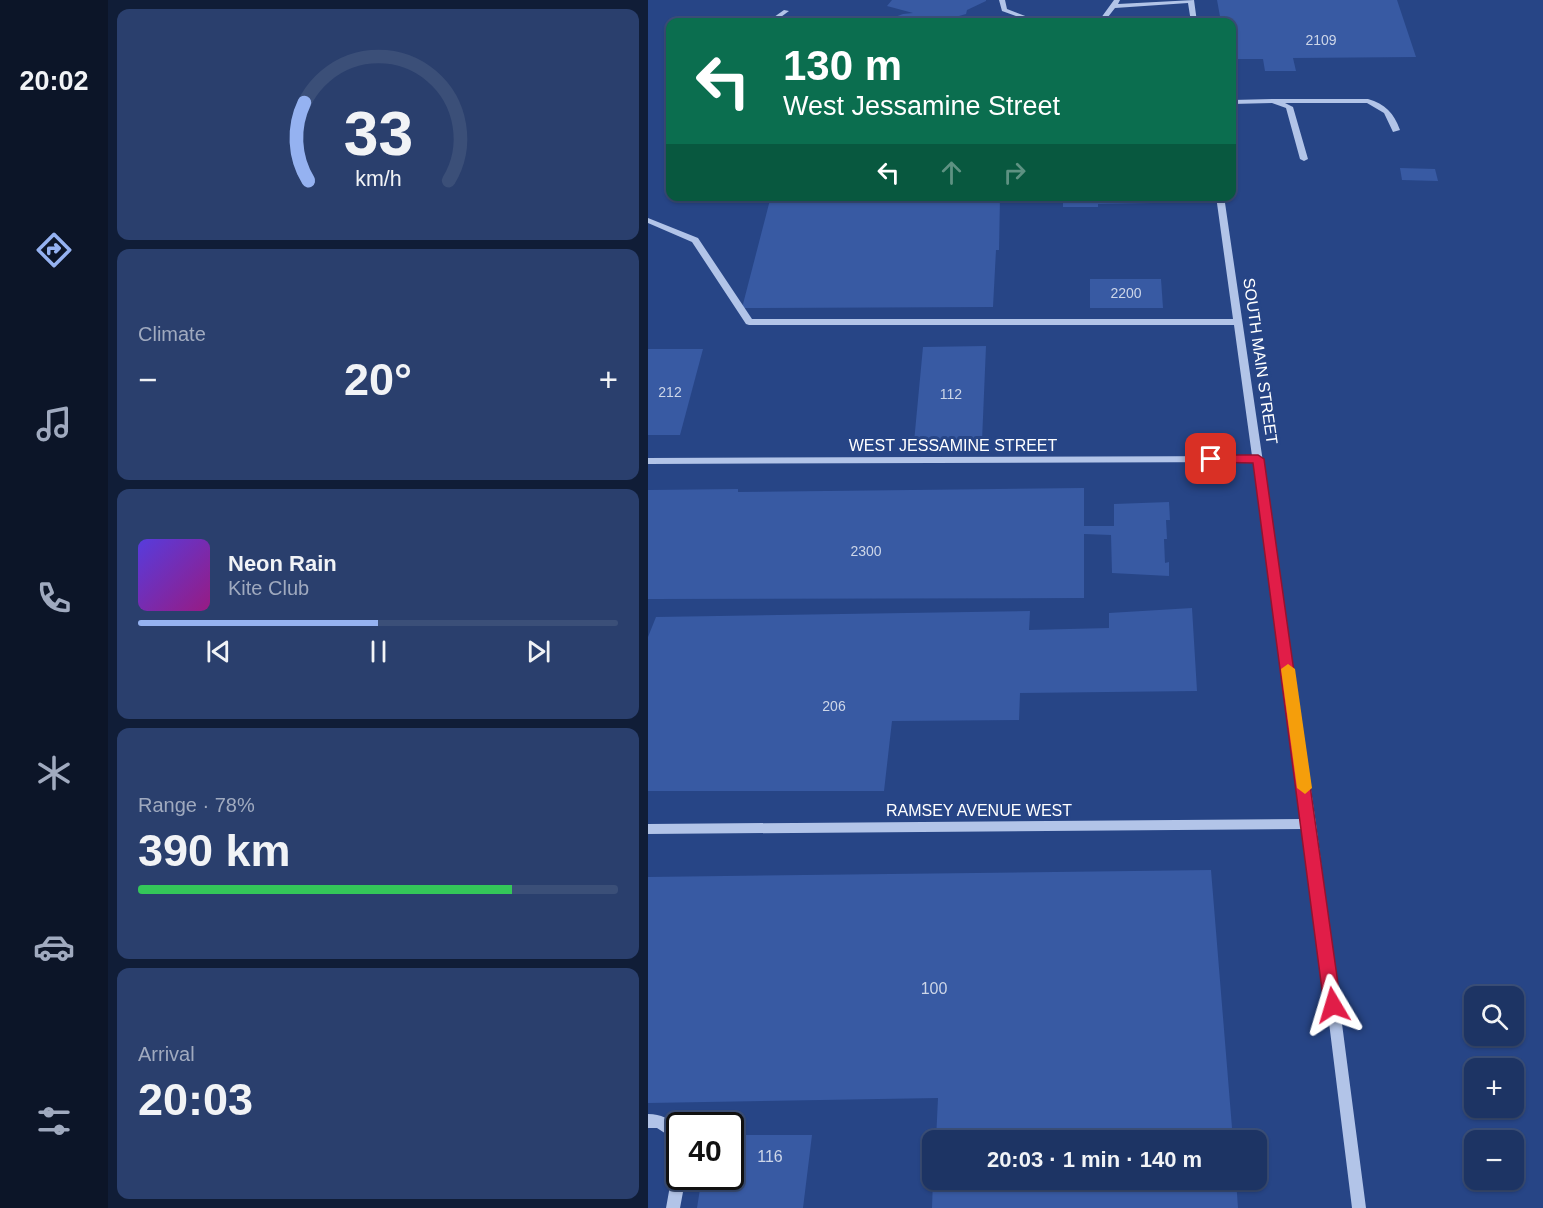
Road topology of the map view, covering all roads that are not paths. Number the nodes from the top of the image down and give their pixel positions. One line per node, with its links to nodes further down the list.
1 (1002, 0): 6 (street)
2 (1191, 1): 3 (street); 8 (street)
3 (1116, 3): 7 (street)
4 (786, 11): 5 (street)
5 (776, 18)
6 (1027, 18)
7 (1104, 18)
8 (1193, 18)
9 (1273, 101): 10 (street); 11 (street); 12 (street)
10 (1236, 102)
11 (1396, 130)
12 (1304, 159)
13 (1221, 201): 15 (street, SOUTH MAIN STREET)
14 (648, 220): 15 (street)
15 (1238, 322): 16 (street, SOUTH MAIN STREET)
16 (1258, 459): 17 (street, WEST JESSAMINE STREET); 18 (street, SOUTH MAIN STREET)
17 (648, 461)
18 (1310, 824): 19 (street, RAMSEY AVENUE WEST); 24 (street, SOUTH MAIN STREET)
19 (648, 829)
20 (648, 1121): 21 (street)
21 (666, 1126)
22 (676, 1190): 23 (street)
23 (673, 1208)
24 (1359, 1208)

